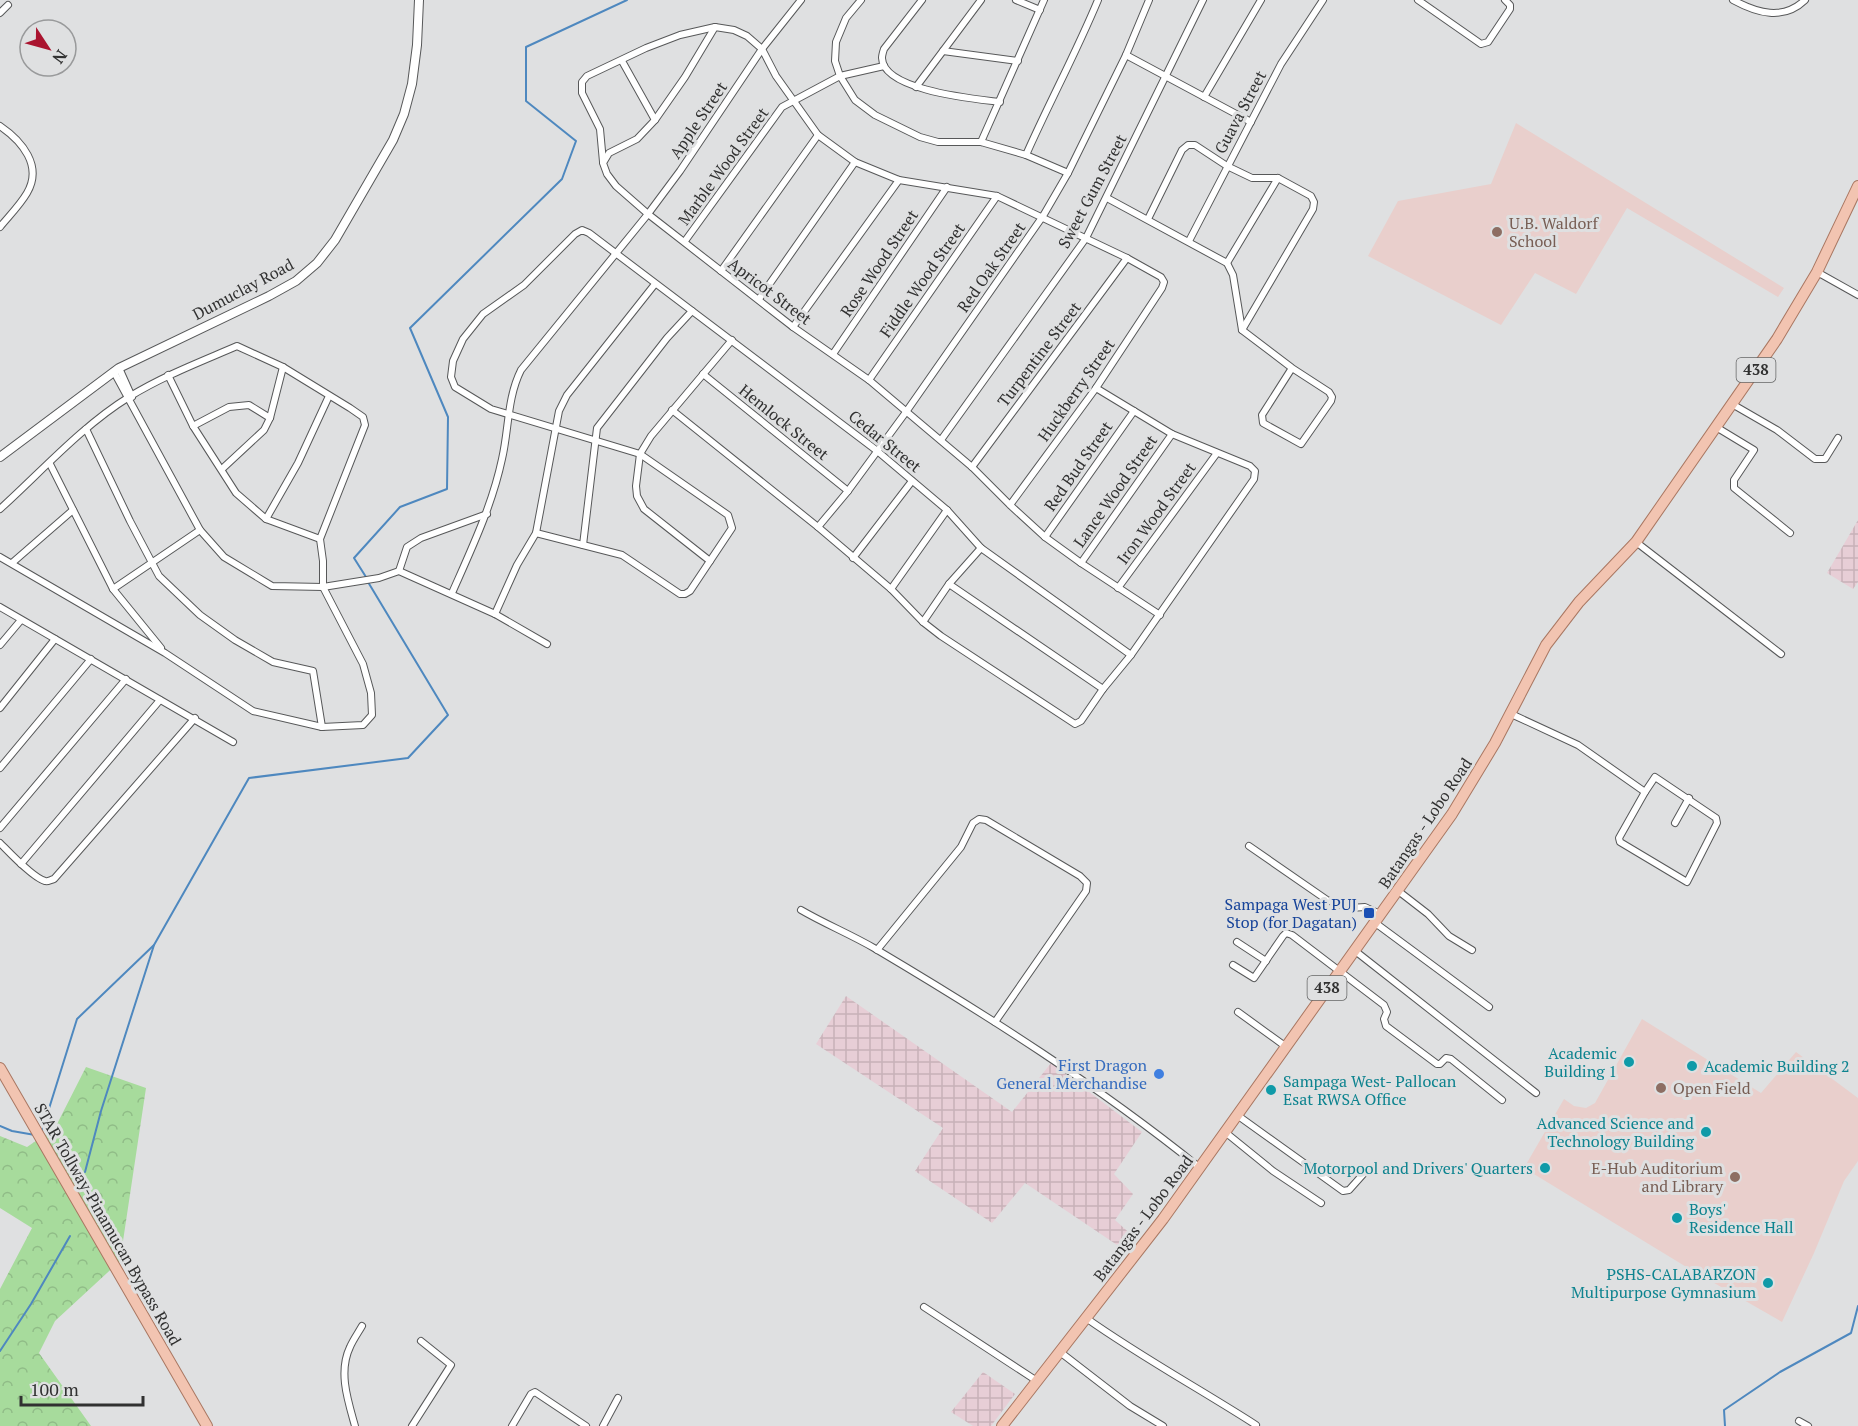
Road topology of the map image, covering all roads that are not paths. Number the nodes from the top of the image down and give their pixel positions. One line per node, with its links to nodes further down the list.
1 (418, 0): 73 (street, Dumuclay Road)
2 (801, 0): 21 (street, Apple Street)
3 (861, 0): 27 (street)
4 (922, 0): 26 (street)
5 (981, 0): 22 (street)
6 (1017, 0): 18 (street)
7 (1044, 0): 18 (street)
8 (1098, 0): 38 (street)
9 (1149, 0): 23 (street, Red Oak Street)
10 (1203, 0): 28 (street, Sweet Gum Street)
11 (1261, 0): 30 (street)
12 (1323, 0): 34 (street, Guava Street)
13 (1418, 0): 14 (street)
14 (1505, 0)
15 (1733, 0): 16 (street)
16 (1805, 0)
17 (8, 5): 19 (street)
18 (1040, 10): 25 (street)
19 (0, 13)
20 (715, 27): 21 (street); 24 (street); 33 (street)
21 (762, 49): 31 (street); 50 (street, Apple Street)
22 (943, 51): 25 (street); 29 (street)
23 (1126, 55): 28 (street); 42 (street, Red Oak Street)
24 (622, 61): 33 (street); 40 (street)
25 (1018, 61): 32 (street)
26 (884, 66): 27 (street); 29 (street)
27 (840, 76): 31 (street); 37 (street)
28 (1166, 77): 30 (street); 48 (street, Sweet Gum Street)
29 (916, 87): 32 (street)
30 (1204, 97): 34 (street)
31 (793, 102): 36 (street); 56 (street, Marble Wood Street)
32 (1000, 102): 37 (street)
33 (655, 120): 40 (street)
34 (1251, 122): 41 (street, Guava Street)
35 (0, 126): 52 (street)
36 (818, 135): 39 (street); 61 (street)
37 (981, 142): 38 (street)
38 (1026, 155): 42 (street)
39 (855, 162): 44 (street); 65 (street)
40 (603, 163): 50 (street, Apricot Street)
41 (1227, 166): 43 (street); 53 (street); 57 (street, Guava Street)
42 (1068, 173): 51 (street, Red Oak Street)
43 (1278, 178): 60 (street); 68 (street)
44 (899, 180): 46 (street); 67 (street)
45 (1858, 186): 62 (main road, Batangas - Lobo Road / 438)
46 (947, 187): 47 (street); 70 (street, Rose Wood Street)
47 (997, 196): 51 (street); 76 (street, Fiddle Wood Street)
48 (1107, 198): 53 (street); 55 (street, Sweet Gum Street)
49 (0, 213): 52 (street)
50 (648, 214): 56 (street, Apricot Street); 58 (street, Apple Street)
51 (1043, 216): 55 (street); 83 (street, Red Oak Street)
52 (8, 217): 54 (street)
53 (1148, 219): 57 (street)
54 (0, 227)
55 (1086, 238): 59 (street); 92 (street, Sweet Gum Street)
56 (686, 241): 61 (street, Apricot Street)
57 (1189, 241): 60 (street)
58 (616, 254): 63 (street, Cedar Street); 84 (street, Apple Street); 84 (street, Cedar Street)
59 (1127, 258): 77 (street, Huckberry Street); 99 (street, Turpentine Street)
60 (1227, 263): 68 (street)
61 (721, 271): 65 (street, Apricot Street)
62 (1817, 272): 64 (street); 80 (main road, Batangas - Lobo Road / 438)
63 (655, 284): 66 (street, Cedar Street); 89 (street)
64 (1858, 295)
65 (759, 299): 67 (street, Apricot Street)
66 (692, 311): 69 (street, Cedar Street); 93 (street)
67 (793, 327): 70 (street, Apricot Street)
68 (1242, 330): 72 (street)
69 (732, 340): 74 (street); 94 (street, Cedar Street)
70 (833, 354): 76 (street, Apricot Street)
71 (283, 367): 75 (street); 78 (street); 85 (street)
72 (1292, 368): 72 (street)
73 (117, 370): 79 (street); 97 (street, Dumuclay Road)
74 (703, 374): 81 (street); 102 (street, Hemlock Street)
75 (168, 375): 79 (street); 86 (street)
76 (869, 380): 83 (street, Apricot Street)
77 (1096, 388): 82 (street); 103 (street, Huckberry Street)
78 (329, 396): 108 (street); 114 (street)
79 (131, 399): 88 (street); 110 (street)
80 (1732, 404): 87 (main road, Batangas - Lobo Road / 438); 91 (street)
81 (672, 410): 96 (street); 109 (street)
82 (1134, 411): 90 (street); 113 (street, Red Bud Street)
83 (906, 412): 92 (street, Apricot Street); 94 (street, Red Oak Street)
84 (510, 414): 89 (street); 107 (street, Apple Street)
85 (270, 418): 86 (street); 100 (street)
86 (193, 426): 100 (street)
87 (1716, 427): 112 (street); 115 (main road, Batangas - Lobo Road / 438)
88 (86, 429): 98 (street); 121 (street)
89 (555, 429): 93 (street); 111 (street)
90 (1172, 434): 95 (street); 123 (street, Lance Wood Street)
91 (1838, 438)
92 (941, 440): 99 (street, Apricot Street)
93 (596, 441): 96 (street); 116 (street)
94 (876, 450): 101 (street, Cedar Street); 102 (street, Red Oak Street)
95 (1216, 453): 127 (street, Iron Wood Street); 133 (street)
96 (640, 454): 120 (street); 120 (street)
97 (0, 457)
98 (50, 464): 104 (street); 105 (street)
99 (972, 467): 103 (street, Apricot Street)
100 (222, 469): 108 (street)
101 (912, 481): 106 (street, Cedar Street); 119 (street)
102 (848, 491): 109 (street, Red Oak Street)
103 (1010, 505): 113 (street, Apricot Street)
104 (0, 509)
105 (73, 510): 122 (street); 128 (street)
106 (947, 510): 117 (street, Cedar Street); 129 (street)
107 (486, 514): 124 (street); 130 (street, Apple Street)
108 (266, 519): 114 (street)
109 (818, 526): 119 (street)
110 (200, 530): 121 (street); 126 (street)
111 (536, 533): 116 (street); 132 (street)
112 (1790, 533)
113 (1045, 537): 123 (street, Apricot Street)
114 (320, 539): 126 (street)
115 (1636, 542): 140 (street); 147 (main road, Batangas - Lobo Road / 438)
116 (583, 545): 120 (street)
117 (981, 548): 125 (street); 141 (street, Cedar Street)
118 (0, 556): 122 (street)
119 (853, 558): 129 (street)
120 (710, 561)
121 (151, 562): 128 (street); 149 (street)
122 (12, 563): 139 (street)
123 (1081, 563): 127 (street, Apricot Street)
124 (399, 571): 126 (street); 130 (street)
125 (949, 584): 135 (street); 144 (street)
126 (323, 587): 149 (street)
127 (1118, 588): 133 (street, Apricot Street)
128 (113, 589): 139 (street)
129 (891, 589): 135 (street)
130 (452, 593): 132 (street)
131 (0, 607): 134 (street)
132 (495, 614): 137 (street)
133 (1160, 615): 141 (street)
134 (21, 620): 136 (street); 138 (street)
135 (923, 622): 144 (street)
136 (56, 639): 142 (street); 146 (street)
137 (547, 644)
138 (0, 645)
139 (165, 653): 149 (street)
140 (1781, 654)
141 (1131, 655): 144 (street)
142 (91, 659): 143 (street); 151 (street)
143 (126, 679): 145 (street); 155 (street)
144 (1103, 689)
145 (160, 700): 148 (street); 158 (street)
146 (0, 708)
147 (1509, 713): 152 (street); 159 (main road, Batangas - Lobo Road / 438)
148 (195, 718): 150 (street); 158 (street)
149 (322, 727)
150 (233, 742)
151 (0, 768)
152 (1645, 792): 153 (street); 153 (street)
153 (1689, 798): 154 (street)
154 (1675, 823)
155 (0, 828)
156 (0, 843): 158 (street)
157 (1250, 846): 161 (street)
158 (21, 864)
159 (1397, 890): 161 (main road, Batangas - Lobo Road / 438); 165 (street)
160 (801, 910): 163 (street)
161 (1377, 918): 164 (main road, Batangas - Lobo Road / 438); 169 (street)
162 (1237, 942): 166 (street)
163 (877, 950): 171 (street); 171 (street)
164 (1354, 950): 168 (main road, Batangas - Lobo Road / 438); 174 (street)
165 (1472, 950)
166 (1266, 961): 167 (street); 168 (street)
167 (1233, 965)
168 (1338, 972): 172 (main road, Batangas - Lobo Road / 438); 175 (street)
169 (1489, 1007)
170 (1238, 1012): 172 (street)
171 (995, 1022): 178 (street)
172 (1285, 1046): 176 (main road, Batangas - Lobo Road / 438)
173 (0, 1068): 190 (main road, STAR Tollway-Pinamucan Bypass Road)
174 (1536, 1093)
175 (1502, 1100)
176 (1237, 1114): 177 (main road, Batangas - Lobo Road / 438); 179 (street)
177 (1225, 1132): 178 (main road, Batangas - Lobo Road / 438); 180 (street)
178 (1199, 1167): 182 (main road, Batangas - Lobo Road / 438)
179 (1366, 1171)
180 (1321, 1203)
181 (924, 1307): 186 (street)
182 (1086, 1318): 185 (main road, Batangas - Lobo Road / 438); 189 (street)
183 (362, 1326): 191 (street)
184 (420, 1341): 192 (street)
185 (1060, 1352): 186 (main road, Batangas - Lobo Road / 438); 197 (street)
186 (1037, 1382): 196 (main road, Batangas - Lobo Road / 438)
187 (618, 1398): 195 (street)
188 (1799, 1421): 198 (street)
189 (1256, 1425)
190 (207, 1426)
191 (355, 1426)
192 (411, 1426)
193 (512, 1426): 194 (street)
194 (586, 1426)
195 (603, 1426)
196 (1002, 1426)
197 (1163, 1426)
198 (1808, 1426)

